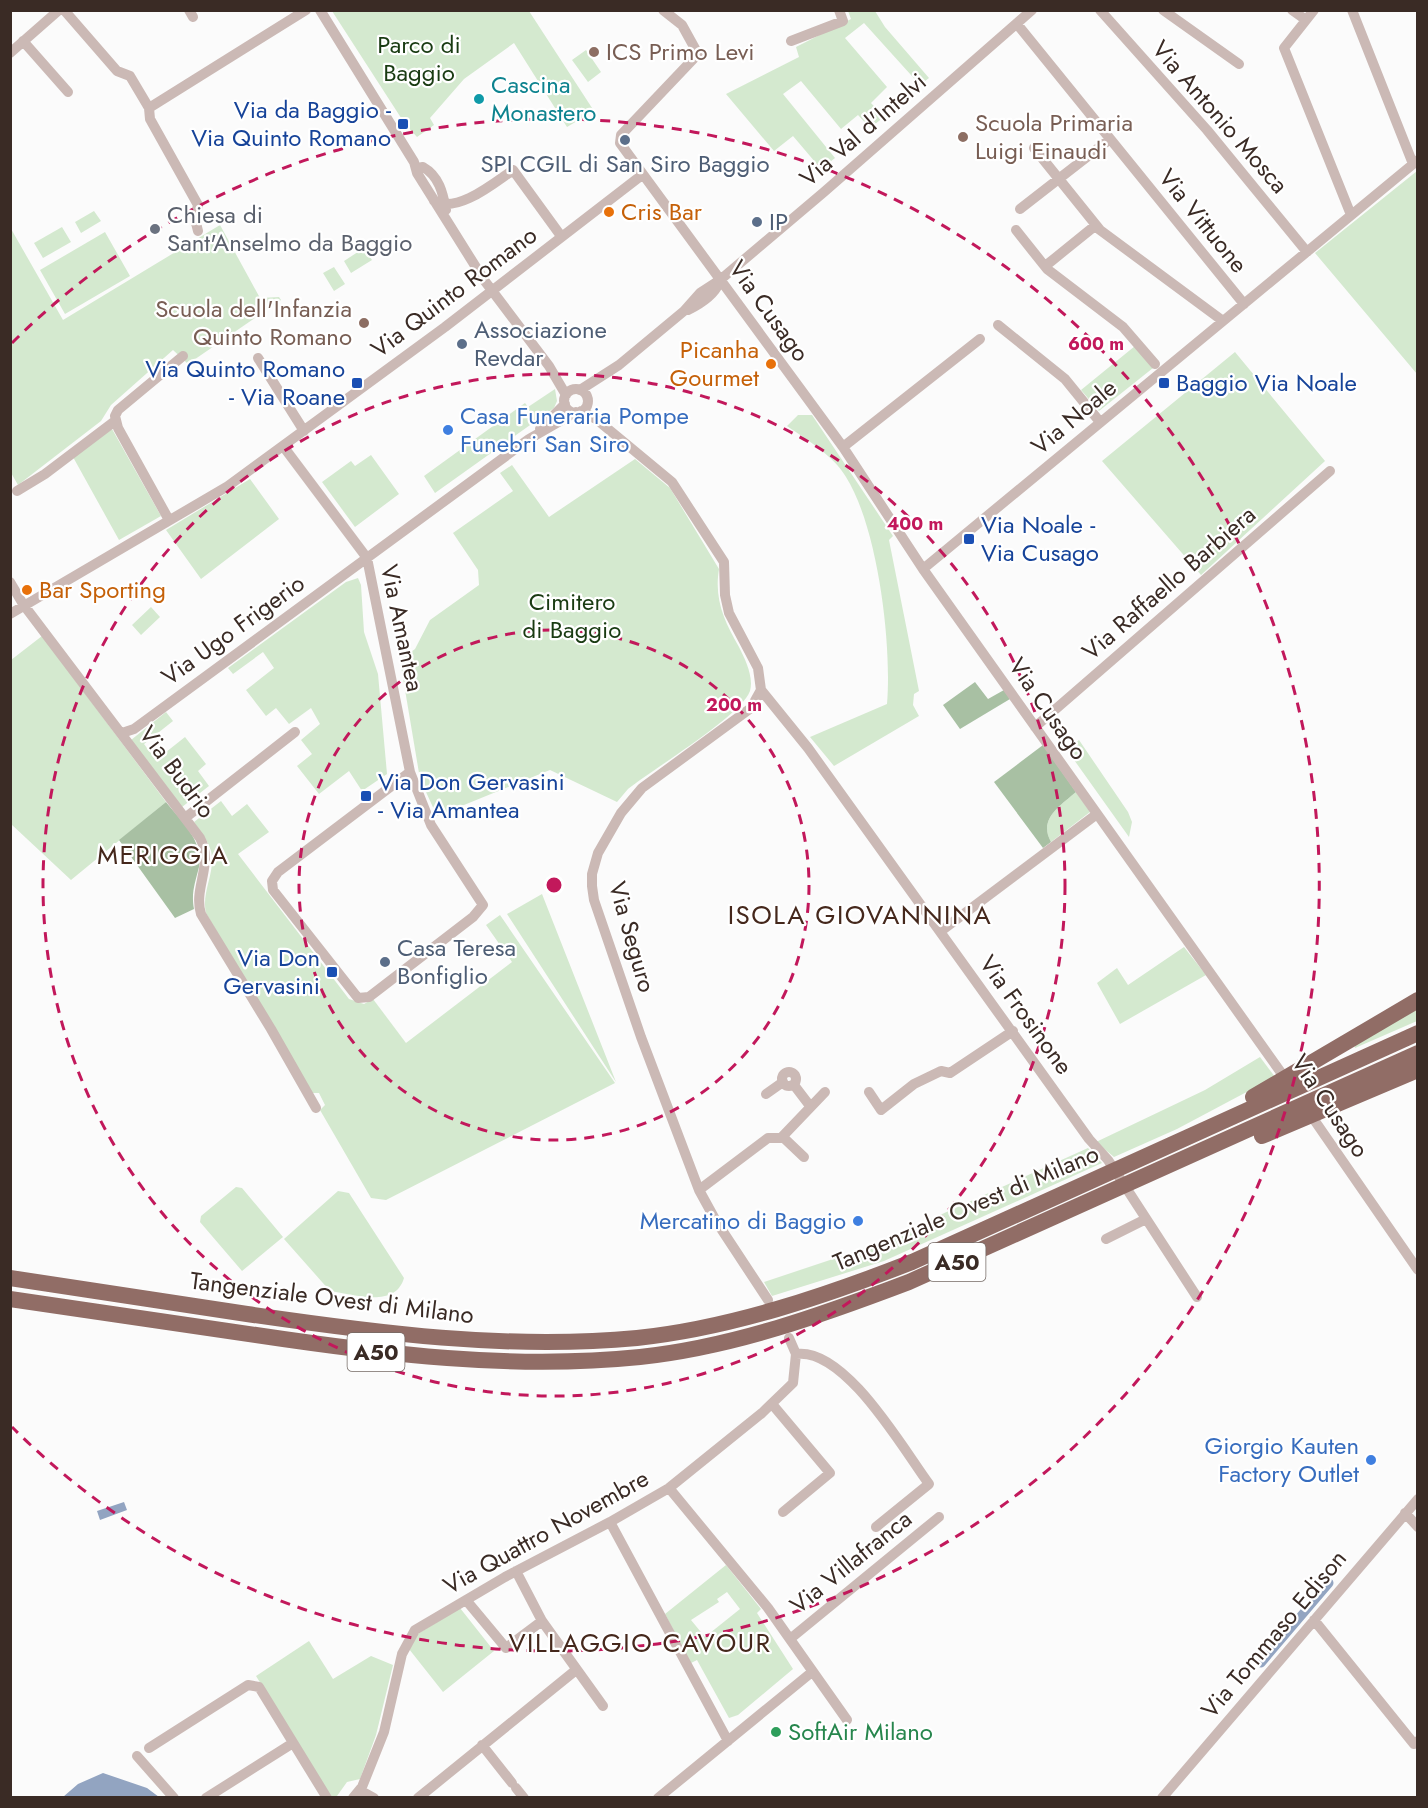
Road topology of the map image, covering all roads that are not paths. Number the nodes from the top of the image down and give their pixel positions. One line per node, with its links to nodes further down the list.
1 (59, 10): 16 (street)
2 (64, 10): 21 (street)
3 (306, 10): 21 (street)
4 (320, 10): 27 (street)
5 (663, 10): 13 (street)
6 (839, 10): 17 (street)
7 (1032, 10): 15 (street, Via Val d'Intelvi)
8 (1100, 10): 34 (street, Via Antonio Mosca)
9 (1163, 10): 19 (street)
10 (1292, 10): 14 (street)
11 (1314, 10): 14 (street)
12 (1352, 10): 24 (street)
13 (675, 14): 25 (street, Via Cusago)
14 (1306, 20): 29 (street)
15 (1017, 24): 22 (street, Via Vittuone); 36 (street, Via Val d'Intelvi)
16 (23, 41): 18 (street); 20 (street)
17 (791, 41)
18 (10, 53)
19 (1239, 64)
20 (68, 92)
21 (149, 108): 32 (street)
22 (1110, 139): 26 (street); 38 (street, Via Vittuone)
23 (1035, 148): 26 (street)
24 (1415, 162): 29 (street, Via Noale)
25 (642, 175): 33 (street, Via Quinto Romano); 36 (street, Via Cusago)
26 (1059, 180): 28 (street); 30 (street)
27 (439, 202): 33 (street); 37 (street)
28 (1020, 209)
29 (1352, 215): 34 (street, Via Noale)
30 (1096, 225): 35 (street); 39 (street)
31 (1016, 230): 35 (street)
32 (198, 231)
33 (561, 237): 37 (street, Via Quinto Romano)
34 (1307, 252): 38 (street, Via Noale)
35 (1047, 269): 44 (street)
36 (720, 280): 45 (street, Via Val d'Intelvi); 53 (street, Via Cusago)
37 (492, 290): 45 (street); 50 (street, Via Quinto Romano)
38 (1244, 304): 39 (street, Via Noale)
39 (1223, 321): 49 (street, Via Noale)
40 (998, 325): 49 (street)
41 (980, 339): 53 (street)
42 (183, 356): 48 (street)
43 (258, 358): 50 (street)
44 (1155, 364)
45 (576, 396): 46 (street); 46 (street); 47 (street); 51 (street)
46 (578, 412): 47 (street); 51 (street)
47 (596, 419): 62 (street)
48 (115, 421): 55 (street); 56 (street)
49 (1100, 422): 58 (street, Via Noale)
50 (304, 431): 52 (street, Via Quinto Romano)
51 (529, 439): 57 (street, Via Ugo Frigerio)
52 (283, 446): 56 (street, Via Quinto Romano); 57 (street, Via Amantea)
53 (843, 447): 58 (street, Via Cusago)
54 (1330, 471): 63 (street, Via Raffaello Barbiera)
55 (17, 491)
56 (169, 520): 60 (street, Via Quinto Romano)
57 (367, 558): 65 (street, Via Ugo Frigerio); 66 (street, Via Amantea)
58 (923, 569): 63 (street, Via Cusago)
59 (10, 582): 60 (street)
60 (23, 604): 61 (street, Via Quinto Romano); 65 (street, Via Budrio)
61 (10, 614)
62 (761, 690): 69 (street, Via Frosinone); 88 (street, Via Seguro)
63 (1035, 727): 67 (street, Via Cusago)
64 (295, 732): 68 (street)
65 (122, 733): 68 (street, Via Budrio)
66 (410, 772): 66 (street, Via Amantea)
67 (1097, 814): 69 (street); 91 (street, Via Cusago)
68 (185, 818): 83 (street, Via Budrio)
69 (941, 931): 71 (street, Via Frosinone)
70 (1418, 1000): 75 (highway)
71 (1012, 1031): 79 (street); 86 (street, Via Frosinone)
72 (1418, 1033): 75 (highway, Tangenziale Ovest di Milano / A50)
73 (1418, 1053): 81 (highway)
74 (1418, 1070): 77 (highway)
75 (1302, 1078): 86 (highway, Tangenziale Ovest di Milano / A50)
76 (1418, 1081): 77 (highway)
77 (1381, 1087): 81 (highway)
78 (825, 1092): 82 (street)
79 (869, 1092)
80 (766, 1094): 82 (street)
81 (1320, 1105): 87 (highway, Tangenziale Ovest di Milano / A50)
82 (810, 1106): 84 (street)
83 (316, 1108)
84 (781, 1138): 85 (street); 88 (street)
85 (804, 1157)
86 (1112, 1167): 87 (street, Via Frosinone); 95 (highway, Tangenziale Ovest di Milano / A50)
87 (1126, 1188): 89 (street); 96 (highway, Tangenziale Ovest di Milano / A50)
88 (699, 1190): 95 (street, Via Seguro)
89 (1146, 1219): 90 (street); 93 (street)
90 (1106, 1239)
91 (1418, 1270)
92 (10, 1278): 95 (highway, Tangenziale Ovest di Milano / A50)
93 (1197, 1297)
94 (10, 1299): 96 (highway, Tangenziale Ovest di Milano / A50)
95 (776, 1303)
96 (790, 1331): 97 (street)
97 (796, 1354): 98 (street, Via Quattro Novembre); 105 (street)
98 (772, 1404): 99 (street, Via Quattro Novembre); 101 (street)
99 (669, 1488): 104 (street, Via Quattro Novembre); 111 (street)
100 (1418, 1498): 102 (street, Via Tommaso Edison)
101 (783, 1512)
102 (1406, 1513): 106 (street); 109 (street, Via Tommaso Edison)
103 (939, 1517): 111 (street, Via Villafranca)
104 (610, 1522): 107 (street, Via Quattro Novembre); 116 (street)
105 (876, 1527)
106 (1418, 1527)
107 (516, 1571): 108 (street, Via Quattro Novembre); 110 (street)
108 (466, 1600): 110 (street); 122 (street, Via Quattro Novembre)
109 (1314, 1620): 117 (street); 131 (street, Via Tommaso Edison)
110 (542, 1621): 112 (street)
111 (790, 1639): 113 (street)
112 (573, 1667): 114 (street); 119 (street)
113 (812, 1672): 115 (street); 116 (street)
114 (603, 1706)
115 (847, 1720)
116 (728, 1741): 130 (street)
117 (1418, 1741)
118 (293, 1743): 120 (street); 126 (street); 127 (street)
119 (482, 1745): 128 (street); 129 (street)
120 (149, 1748)
121 (137, 1756): 125 (street)
122 (366, 1778): 123 (street); 124 (street, Via Quattro Novembre)
123 (371, 1795): 124 (street)
124 (355, 1796)
125 (174, 1797)
126 (206, 1797)
127 (327, 1797)
128 (418, 1797)
129 (524, 1797)
130 (658, 1797)
131 (1162, 1797)

